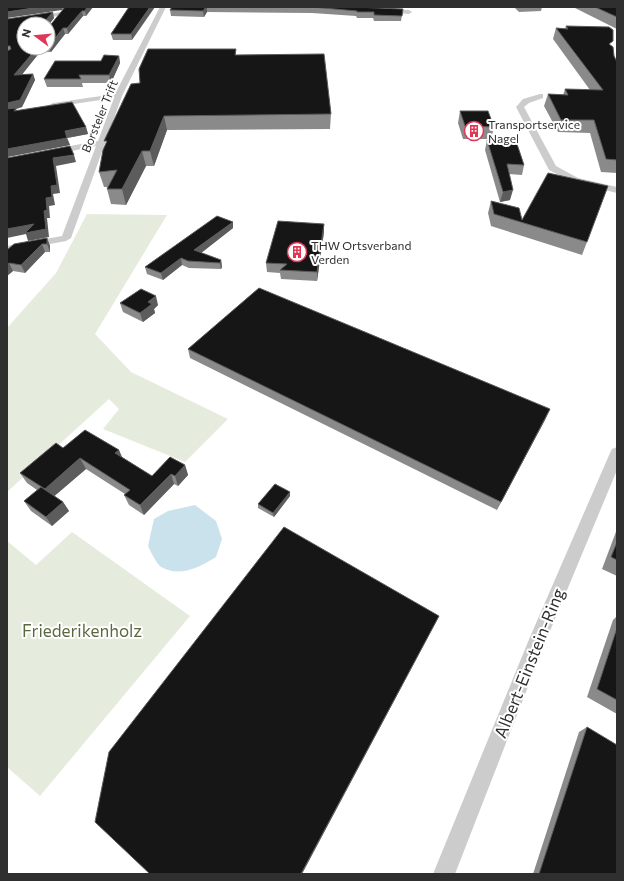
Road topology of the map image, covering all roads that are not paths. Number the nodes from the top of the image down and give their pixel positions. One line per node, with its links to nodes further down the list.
1 (163, 7): 8 (street, Borsteler Trift)
2 (68, 8): 5 (street)
3 (377, 11): 4 (street)
4 (409, 12)
5 (62, 14): 6 (street); 7 (street)
6 (57, 20)
7 (7, 22)
8 (118, 96): 10 (street); 11 (street, Borsteler Trift)
9 (540, 96): 13 (street)
10 (44, 107)
11 (102, 143): 12 (street); 14 (street, Borsteler Trift)
12 (43, 154)
13 (617, 190)
14 (7, 249)
15 (617, 453): 16 (street, Albert-Einstein-Ring)
16 (444, 874)

